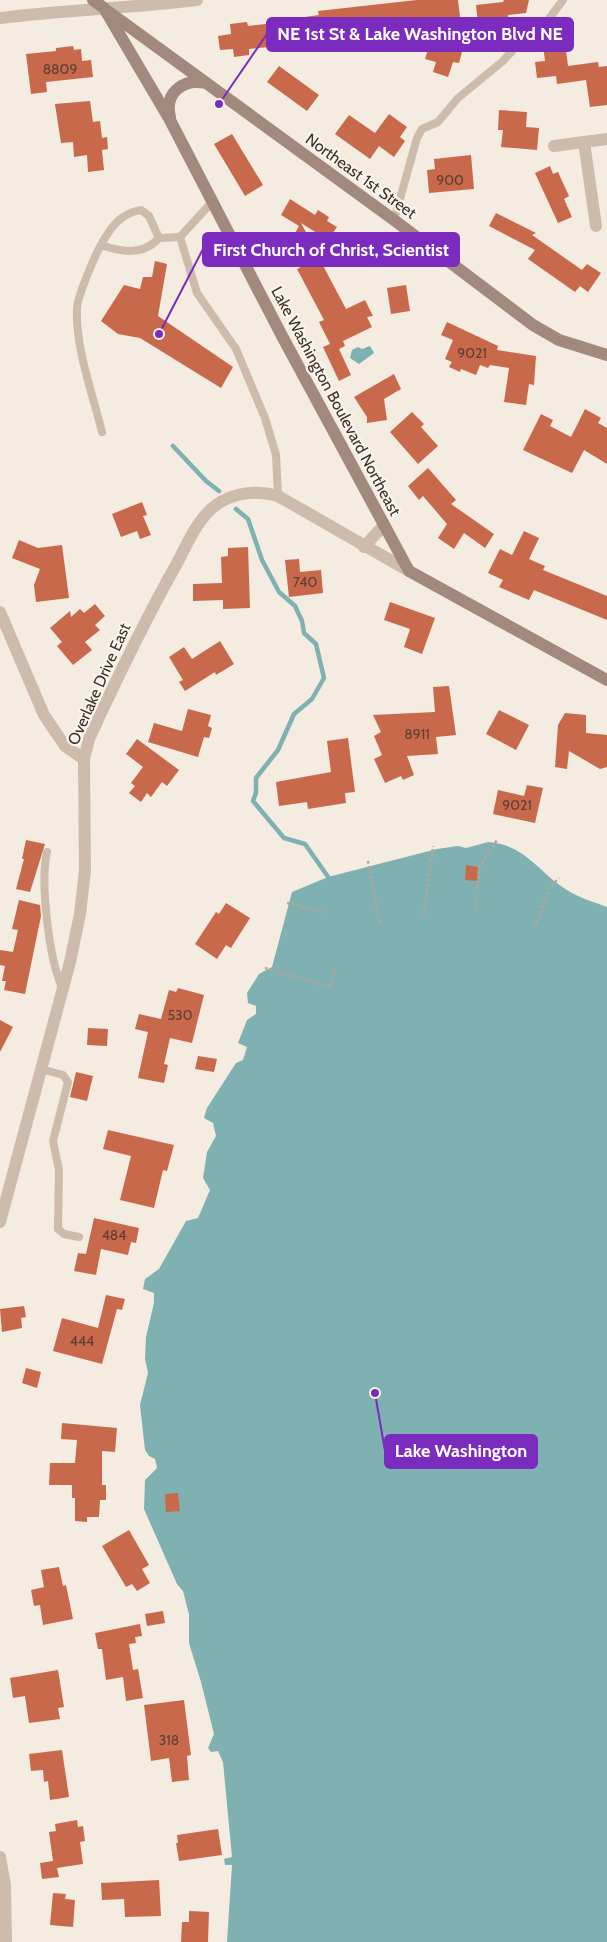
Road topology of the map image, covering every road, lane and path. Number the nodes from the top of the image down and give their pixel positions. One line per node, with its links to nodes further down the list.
1 (93, 0): 4 (main road, Lake Washington Boulevard Northeast)
2 (197, 0): 4 (street)
3 (563, 0): 12 (lane)
4 (104, 8): 5 (street); 6 (main road, Northeast 1st Street); 7 (main road, Lake Washington Boulevard Northeast)
5 (0, 18)
6 (206, 83): 7 (main road); 12 (main road, Northeast 1st Street)
7 (170, 120): 11 (main road, Lake Washington Boulevard Northeast)
8 (607, 139): 9 (street)
9 (584, 142): 10 (street); 13 (street)
10 (554, 146)
11 (212, 202): 14 (lane); 20 (main road, Lake Washington Boulevard Northeast)
12 (394, 220): 17 (main road, Northeast 1st Street)
13 (596, 226)
14 (180, 237): 15 (lane); 19 (lane)
15 (159, 238): 16 (lane); 16 (lane)
16 (101, 245): 18 (lane)
17 (607, 355)
18 (102, 432)
19 (278, 496): 21 (street, Overlake Drive East); 25 (street, Overlake Drive East)
20 (384, 525): 21 (street); 22 (main road, Lake Washington Boulevard Northeast)
21 (364, 546): 22 (street, Overlake Drive East)
22 (409, 571): 24 (main road)
23 (0, 612): 25 (street)
24 (607, 680)
25 (84, 759): 39 (street, Overlake Drive East)
26 (497, 840): 32 (path)
27 (433, 846): 34 (path)
28 (47, 852): 39 (lane)
29 (368, 861): 35 (path)
30 (559, 878): 36 (path)
31 (286, 903): 33 (path)
32 (476, 908)
33 (324, 912)
34 (424, 916)
35 (380, 924)
36 (535, 928)
37 (336, 966): 38 (path)
38 (265, 968)
39 (63, 988): 40 (street, Overlake Drive East)
40 (41, 1069): 41 (street, Overlake Drive East); 42 (lane)
41 (0, 1222)
42 (79, 1237)
43 (0, 1857): 44 (street)
44 (6, 1942)

